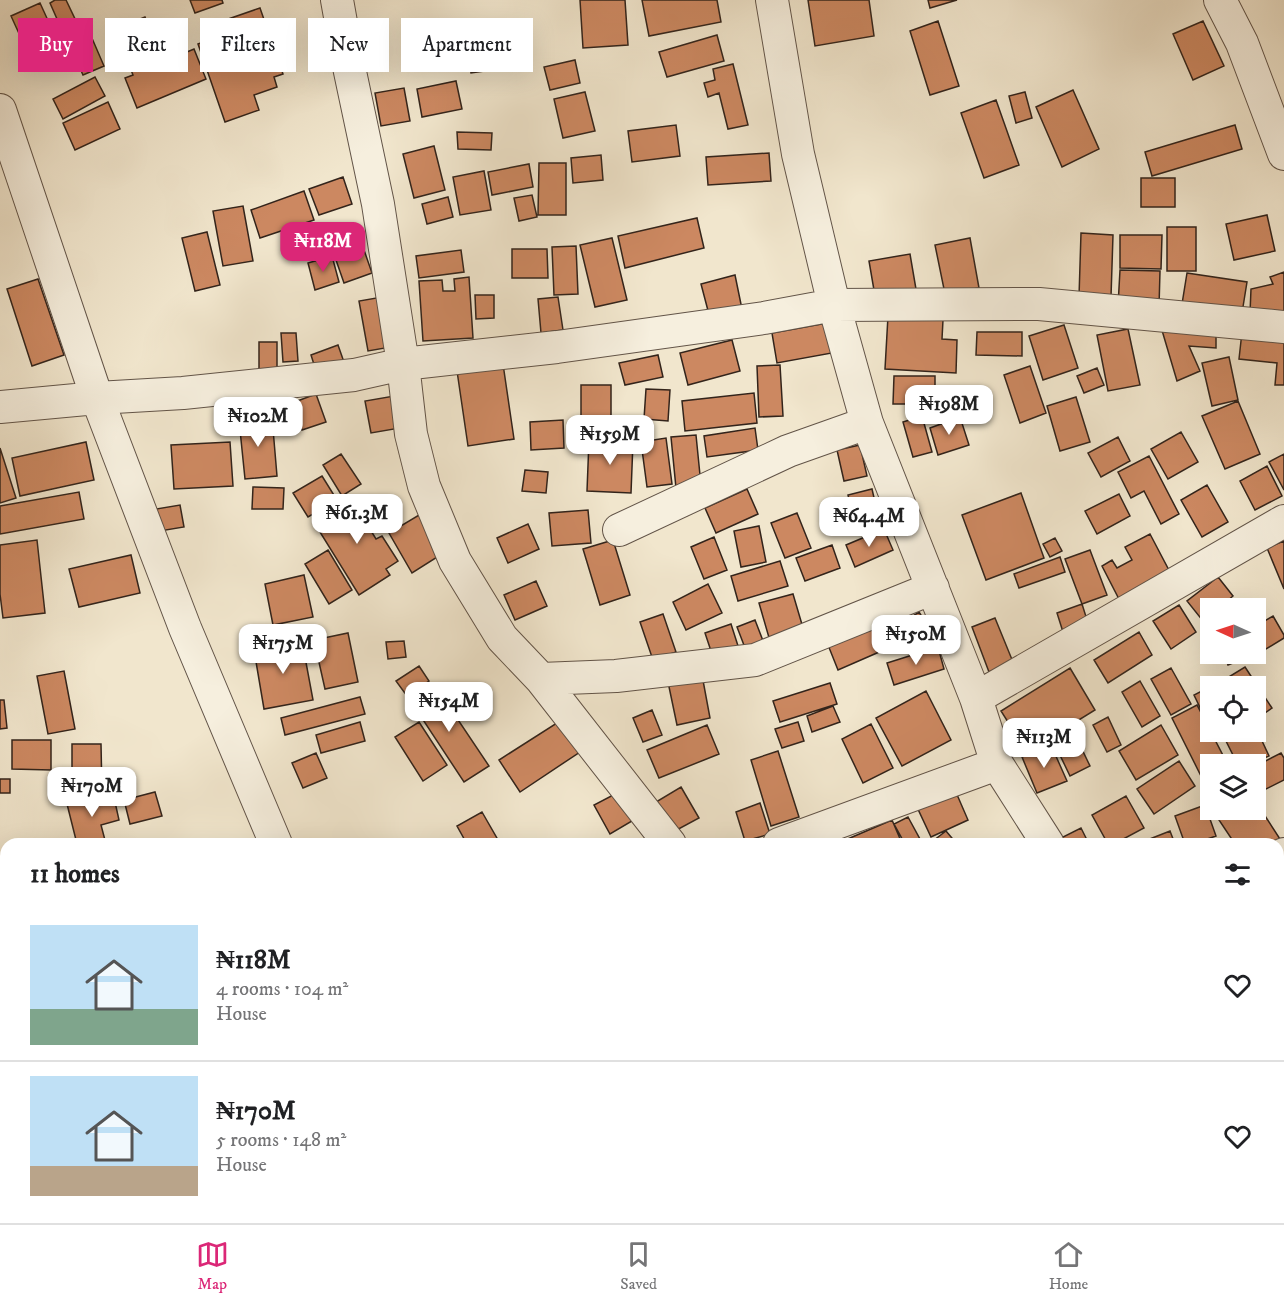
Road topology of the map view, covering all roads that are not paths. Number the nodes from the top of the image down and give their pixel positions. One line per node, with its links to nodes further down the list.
1 (337, 0): 8 (street)
2 (772, 0): 6 (street)
3 (1220, 0): 5 (street)
4 (0, 110): 9 (street)
5 (1284, 154)
6 (834, 305): 7 (street); 8 (street); 11 (street)
7 (1284, 327)
8 (403, 364): 9 (street); 15 (street)
9 (97, 398): 10 (street); 18 (street)
10 (0, 407)
11 (867, 423): 13 (street); 14 (street)
12 (1284, 521): 16 (street)
13 (619, 530)
14 (933, 588): 15 (street); 16 (street)
15 (541, 679): 19 (street)
16 (976, 698): 17 (street)
17 (998, 764): 20 (street); 21 (street)
18 (273, 838)
19 (665, 838)
20 (795, 838)
21 (1044, 838)

